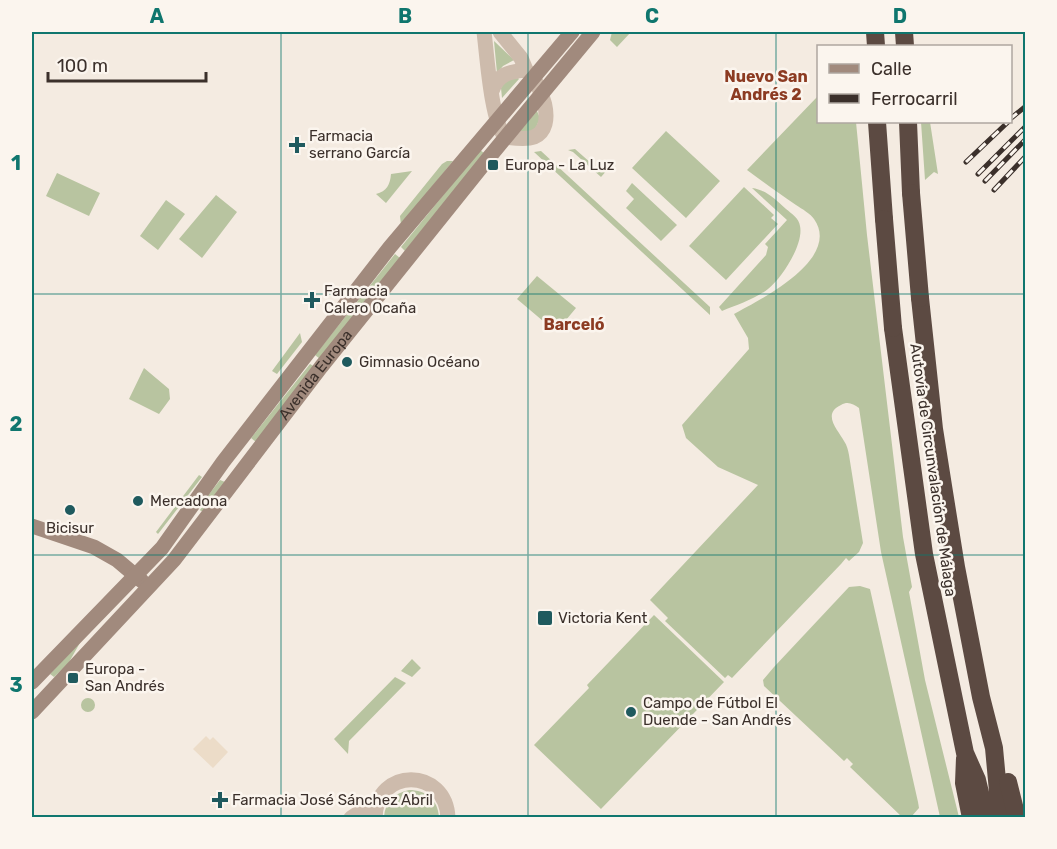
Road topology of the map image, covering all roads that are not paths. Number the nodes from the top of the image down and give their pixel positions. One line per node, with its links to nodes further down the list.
1 (484, 32): 6 (street)
2 (500, 32): 5 (street)
3 (572, 32): 5 (main road, Avenida Europa)
4 (593, 32): 7 (main road, Avenida Europa)
5 (530, 73): 6 (street); 7 (street); 8 (main road, Avenida Europa)
6 (492, 91): 8 (street)
7 (543, 94): 11 (main road, Avenida Europa); 11 (street)
8 (496, 119): 11 (street); 13 (main road, Avenida Europa)
9 (877, 123): 20 (highway, Autovía de Circunvalación de Málaga, bridge)
10 (908, 123): 17 (highway, Autovía de Circunvalación de Málaga, bridge)
11 (505, 137): 14 (main road, Avenida Europa)
12 (32, 526): 13 (main road)
13 (135, 575): 14 (main road); 15 (main road, Avenida Europa)
14 (149, 587): 16 (main road, Avenida Europa)
15 (32, 682)
16 (32, 711)
17 (1003, 786): 24 (highway); 25 (highway, bridge)
18 (378, 800): 21 (street); 22 (street); 23 (street)
19 (1026, 806): 25 (main road)
20 (978, 814)
21 (351, 818)
22 (375, 818)
23 (448, 818)
24 (1004, 818)
25 (1015, 818)

